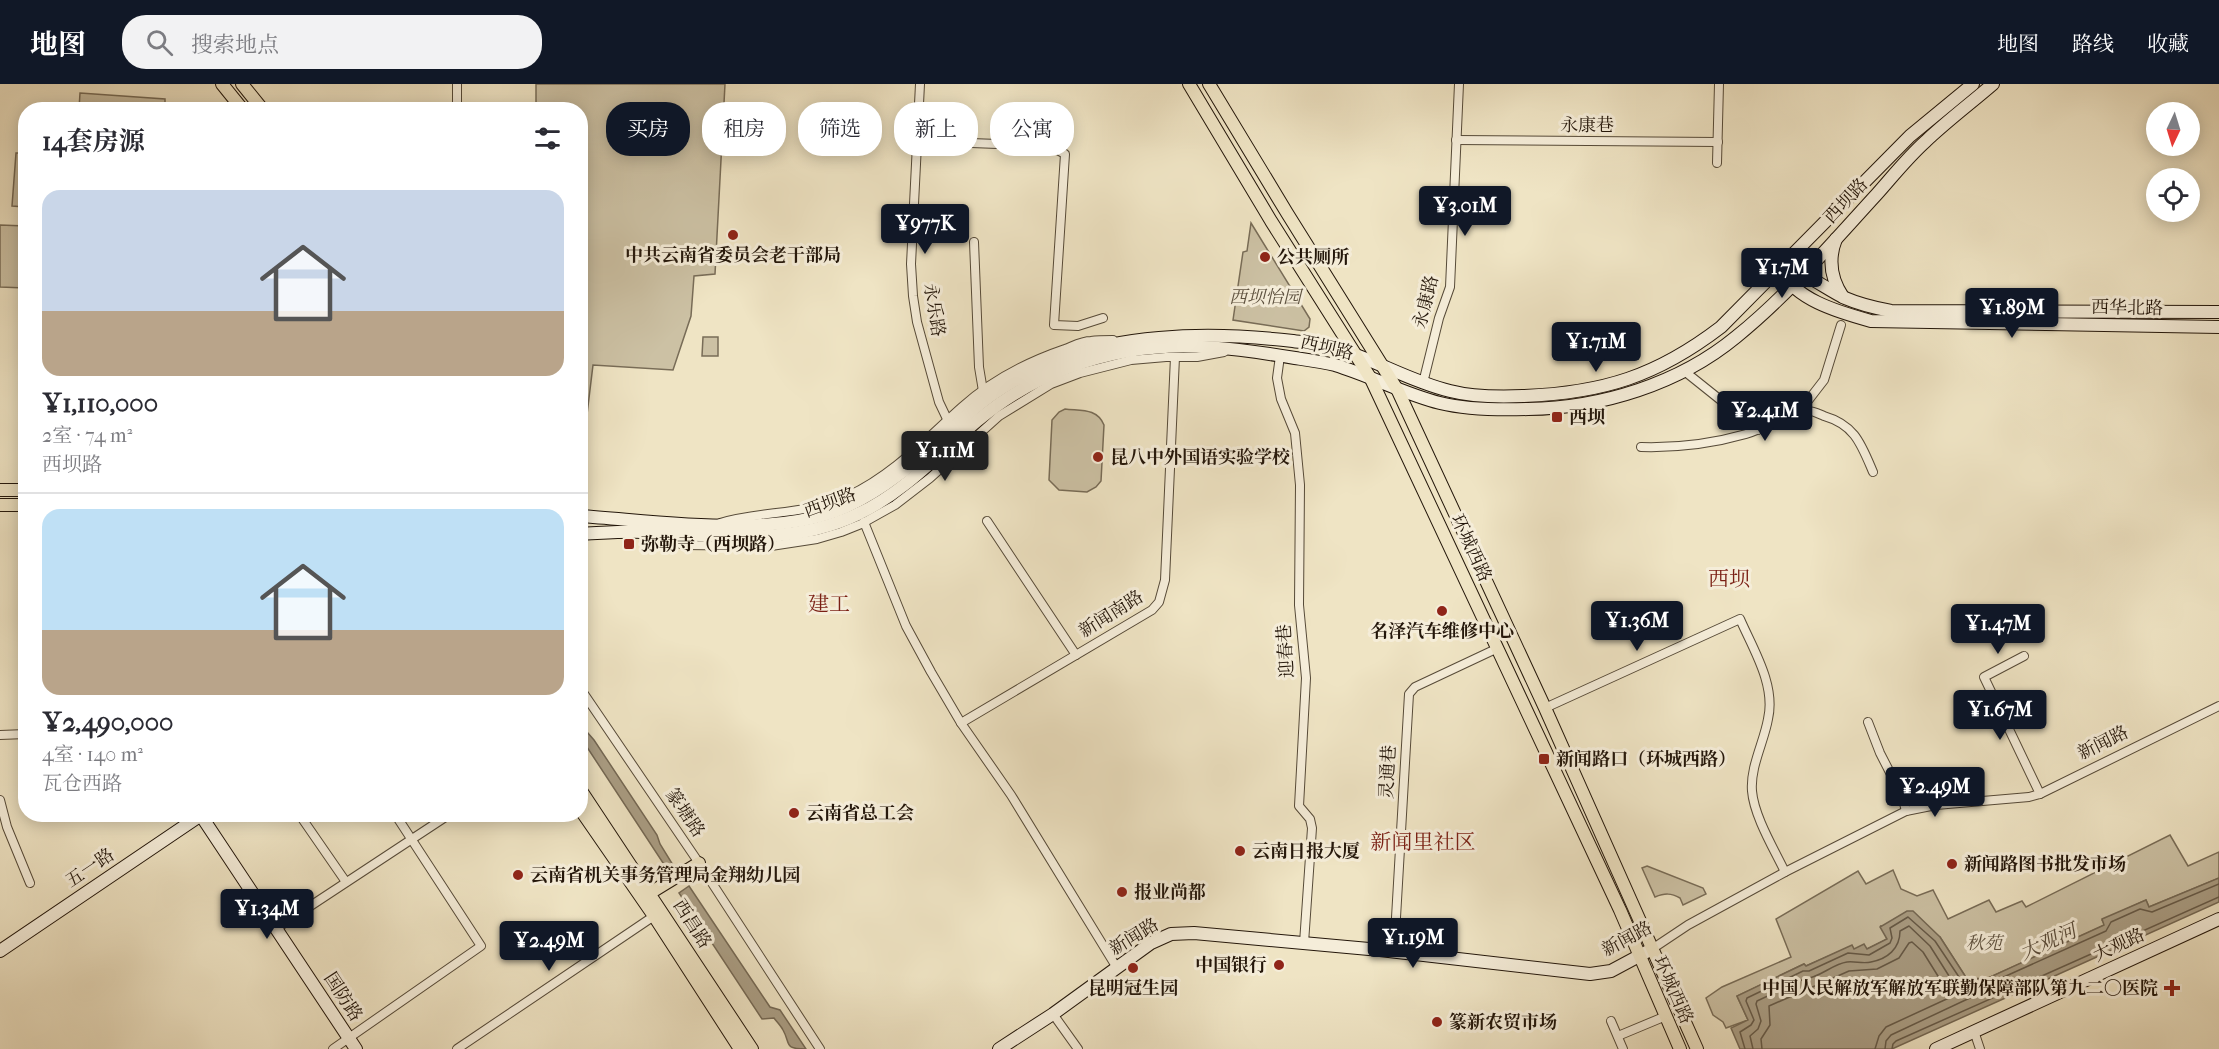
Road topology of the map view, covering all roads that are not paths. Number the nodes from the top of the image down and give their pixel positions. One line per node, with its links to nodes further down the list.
1 (222, 84): 11 (main road)
2 (242, 84): 12 (main road)
3 (457, 84): 13 (street)
4 (920, 84): 14 (street, 永乐路)
5 (1189, 84): 34 (main road, 环城西路)
6 (1209, 84): 37 (main road, 环城西路)
7 (1459, 84): 15 (street, 永康路)
8 (1719, 84): 16 (street)
9 (1973, 84): 22 (main road, 西坝路)
10 (1993, 84): 20 (main road, 西坝路)
11 (237, 102)
12 (257, 102)
13 (457, 102)
14 (919, 102)
15 (1456, 140): 16 (street, 永康巷); 40 (street, 永康路)
16 (1718, 142): 19 (street)
17 (978, 143): 29 (street)
18 (916, 156): 44 (street, 永乐路)
19 (1717, 163)
20 (1837, 237): 23 (main road, 西坝路); 25 (main road)
21 (974, 242): 41 (street)
22 (1781, 267): 23 (main road, 西华北路); 24 (main road); 40 (main road, 西坝路)
23 (1803, 274): 24 (main road, 西坝路); 25 (main road, 西华北路)
24 (1791, 286): 26 (main road, 西华北路); 27 (main road, 西坝路)
25 (1844, 298): 28 (main road, 西华北路)
26 (1817, 301): 27 (main road); 31 (main road, 西华北路)
27 (1767, 310): 38 (main road, 西坝路)
28 (2219, 312)
29 (1102, 318)
30 (1841, 325): 43 (street)
31 (2219, 327)
32 (1141, 340): 34 (main road, 西坝路); 41 (street); 44 (main road, 西坝路)
33 (1236, 350): 35 (main road, 西坝路); 36 (street); 55 (main road, 西坝路)
34 (1355, 355): 37 (main road, 西坝路); 39 (main road, 环城西路)
35 (1280, 356): 39 (main road, 西坝路); 86 (street, 迎春巷)
36 (1175, 357): 54 (street); 58 (street, 新闻南路)
37 (1383, 365): 40 (main road, 西坝路); 42 (main road, 环城西路)
38 (1683, 370): 42 (main road, 西坝路); 45 (street)
39 (1371, 379): 42 (main road, 西坝路); 57 (main road, 环城西路)
40 (1423, 383)
41 (982, 391): 44 (street)
42 (1398, 391): 62 (main road, 环城西路)
43 (1807, 402)
44 (950, 424): 52 (main road, 西坝路)
45 (1758, 430): 46 (street); 47 (street)
46 (1641, 447)
47 (1873, 472)
48 (0, 490): 49 (main road)
49 (18, 490)
50 (0, 505): 51 (main road)
51 (18, 505)
52 (588, 516)
53 (987, 521): 58 (street)
54 (864, 522): 55 (street); 64 (street)
55 (642, 532): 56 (main road, 西坝路)
56 (588, 534)
57 (1498, 648): 89 (street, 灵通巷); 90 (main road, 环城西路)
58 (1076, 655): 64 (street, 新闻南路)
59 (2025, 656): 67 (street)
60 (588, 700): 78 (street, 篆塘路)
61 (2219, 706): 67 (street, 新闻路)
62 (1545, 708): 79 (street); 87 (main road, 环城西路)
63 (1868, 722): 70 (street)
64 (961, 723): 91 (street)
65 (18, 734): 66 (street)
66 (0, 735)
67 (2040, 794): 70 (street, 新闻路)
68 (0, 800): 81 (street)
69 (588, 801): 82 (main road, 西昌路)
70 (1905, 811): 79 (street, 新闻路)
71 (588, 821): 83 (main road, 西昌路)
72 (190, 822): 88 (main road, 五一路)
73 (205, 822): 85 (main road, 国防路)
74 (305, 822): 80 (street)
75 (401, 822): 77 (street)
76 (439, 822): 77 (street)
77 (413, 840): 80 (street); 97 (street)
78 (699, 862): 82 (main road); 102 (street, 篆塘路)
79 (1785, 872): 87 (street, 新闻路)
80 (346, 882): 85 (street)
81 (30, 883)
82 (650, 894): 101 (main road, 西昌路)
83 (654, 916): 99 (street); 100 (main road, 西昌路)
84 (2219, 919): 95 (main road, 大观路)
85 (277, 928): 97 (main road, 国防路)
86 (1304, 943): 89 (main road, 新闻路); 91 (main road, 新闻路)
87 (1652, 949): 90 (main road, 新闻路); 107 (main road, 环城西路)
88 (0, 951)
89 (1394, 952): 90 (main road, 新闻路)
90 (1639, 957): 93 (main road, 环城西路)
91 (1118, 968): 92 (main road, 新闻路)
92 (1053, 1014): 103 (main road, 新闻路); 104 (street)
93 (1666, 1016): 96 (street); 106 (main road, 环城西路)
94 (1611, 1021): 96 (street)
95 (1974, 1031): 108 (main road, 大观路); 109 (street)
96 (1618, 1036): 105 (street)
97 (352, 1044): 98 (street)
98 (333, 1049)
99 (457, 1049)
100 (740, 1049)
101 (752, 1049)
102 (820, 1049)
103 (999, 1049)
104 (1078, 1049)
105 (1623, 1049)
106 (1680, 1049)
107 (1697, 1049)
108 (1936, 1049)
109 (1980, 1049)

